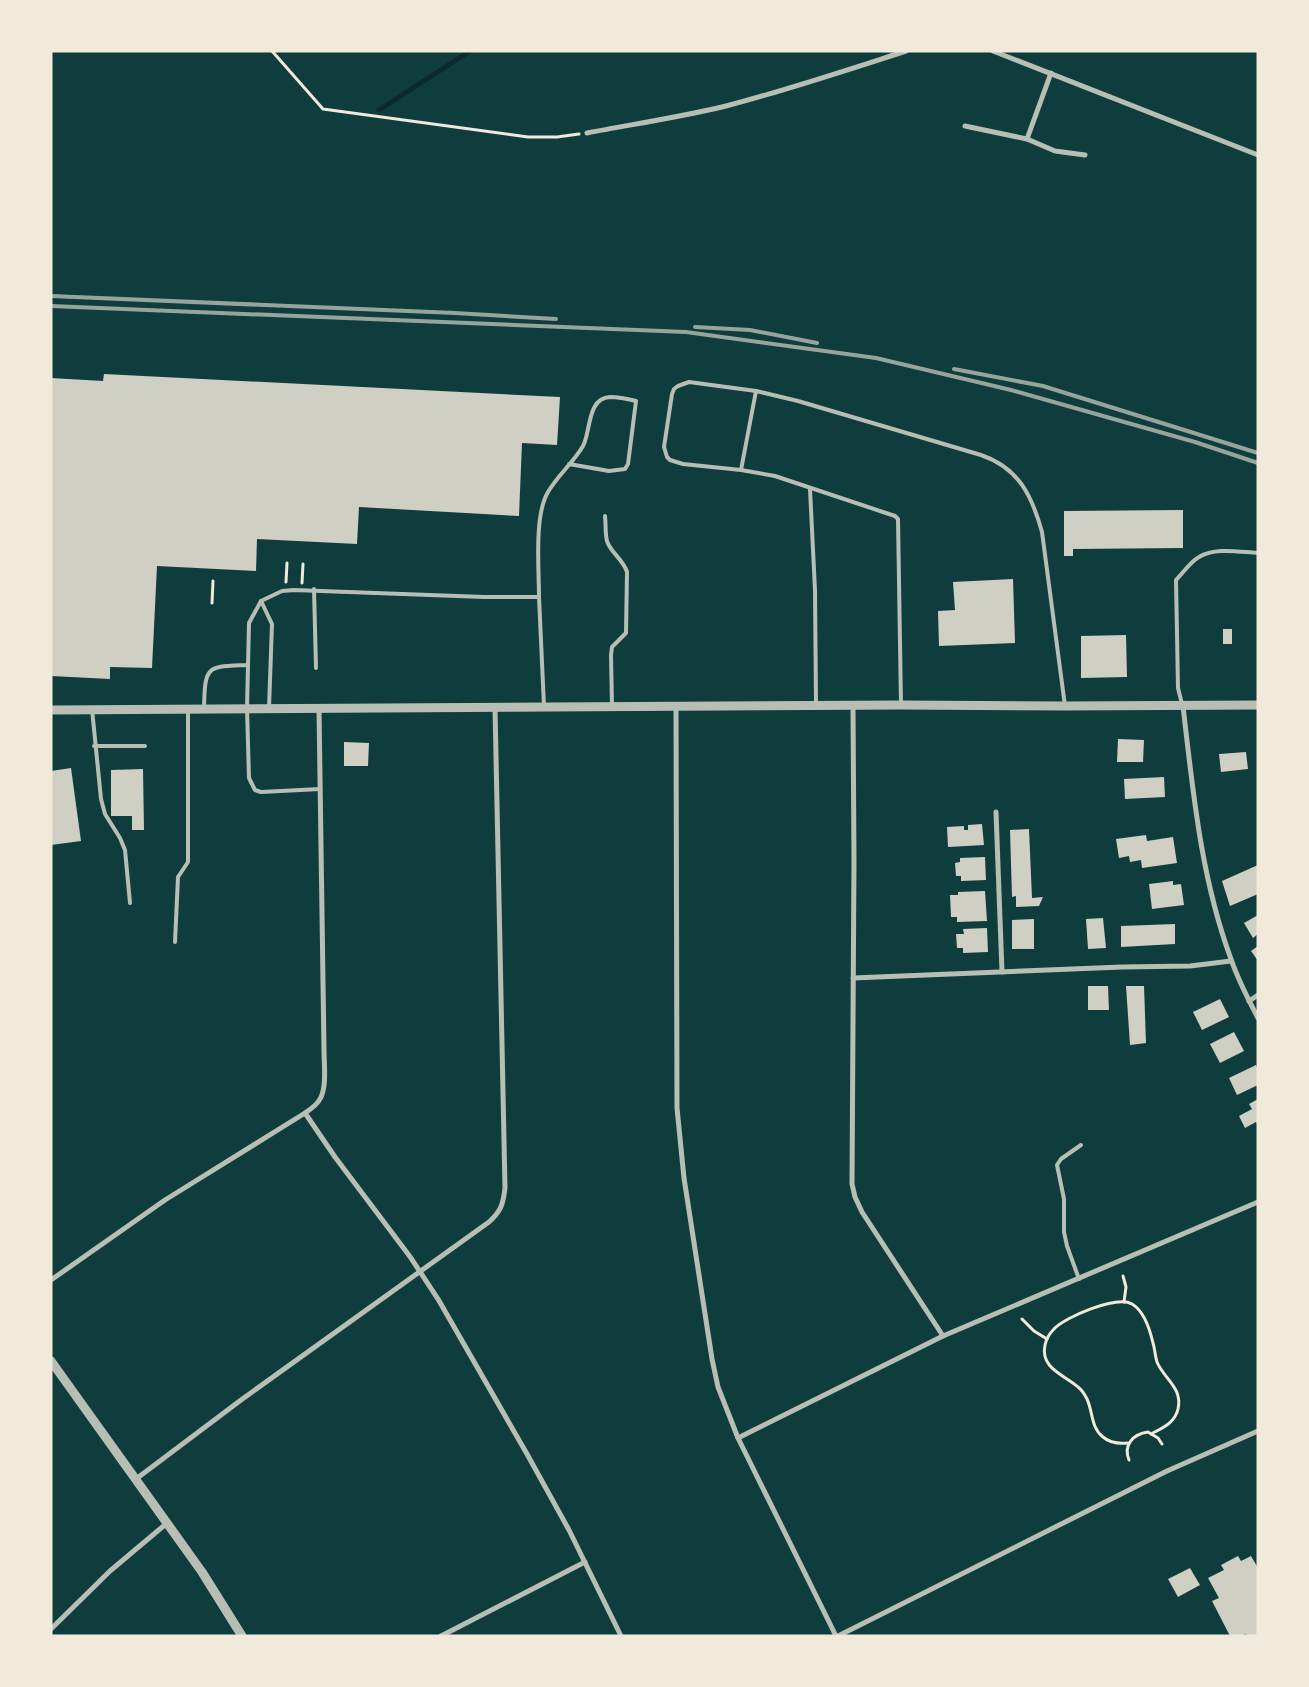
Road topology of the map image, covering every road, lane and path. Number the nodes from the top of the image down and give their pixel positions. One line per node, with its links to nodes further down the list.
1 (272, 51): 6 (path)
2 (906, 51): 6 (street)
3 (993, 51): 4 (street)
4 (1051, 73): 7 (street); 9 (street)
5 (966, 126): 7 (street)
6 (587, 133)
7 (1027, 139): 8 (street)
8 (1085, 155)
9 (1258, 155)
10 (756, 391): 12 (lane); 12 (lane); 33 (lane)
11 (569, 464): 11 (lane); 22 (lane)
12 (741, 470): 13 (lane)
13 (810, 489): 27 (lane); 31 (lane)
14 (605, 516): 29 (lane)
15 (1258, 553): 34 (lane)
16 (286, 563): 21 (path)
17 (303, 564): 20 (path)
18 (213, 581): 24 (path)
19 (314, 589): 20 (lane); 22 (lane); 26 (lane)
20 (302, 590): 21 (lane)
21 (286, 591): 23 (lane)
22 (539, 597): 41 (lane)
23 (261, 601): 25 (lane); 38 (lane)
24 (212, 603)
25 (248, 665): 36 (lane); 37 (lane)
26 (316, 668)
27 (900, 705): 32 (street); 33 (street)
28 (1258, 705): 34 (street)
29 (612, 706): 30 (street); 41 (street)
30 (676, 706): 31 (street); 70 (street)
31 (816, 706): 32 (street)
32 (853, 706): 52 (street)
33 (1065, 706): 34 (street)
34 (1183, 706): 50 (street)
35 (188, 708): 36 (street); 42 (street); 49 (lane)
36 (204, 708): 37 (street)
37 (247, 708): 38 (street); 46 (lane)
38 (269, 708): 39 (street)
39 (319, 708): 40 (street); 46 (street)
40 (495, 708): 41 (street); 59 (street)
41 (544, 708)
42 (92, 709): 43 (street); 44 (lane)
43 (51, 710)
44 (94, 746): 45 (lane); 48 (lane)
45 (145, 746)
46 (320, 789): 56 (street)
47 (996, 812): 51 (street)
48 (130, 903)
49 (175, 942)
50 (1232, 961): 51 (street); 54 (street)
51 (1002, 972): 52 (street)
52 (853, 978): 65 (street)
53 (1258, 995): 54 (street)
54 (1249, 1001): 55 (street)
55 (1258, 1018)
56 (305, 1113): 59 (street); 62 (street)
57 (1081, 1145): 61 (lane)
58 (1258, 1202): 61 (street)
59 (420, 1272): 74 (street); 76 (street)
60 (1123, 1276): 63 (path)
61 (1079, 1279): 65 (street)
62 (51, 1280)
63 (1124, 1302): 66 (path); 69 (path)
64 (1022, 1319): 66 (path)
65 (943, 1336): 70 (street)
66 (1047, 1340): 71 (path)
67 (51, 1361): 74 (street)
68 (1258, 1431): 81 (street)
69 (1151, 1434): 71 (path); 72 (path)
70 (738, 1438): 81 (street)
71 (1128, 1443): 73 (path)
72 (1162, 1444)
73 (1130, 1460)
74 (136, 1479): 75 (street)
75 (167, 1523): 77 (street); 78 (street)
76 (585, 1562): 79 (street); 80 (street)
77 (51, 1629)
78 (242, 1636)
79 (441, 1636)
80 (621, 1636)
81 (837, 1636)

